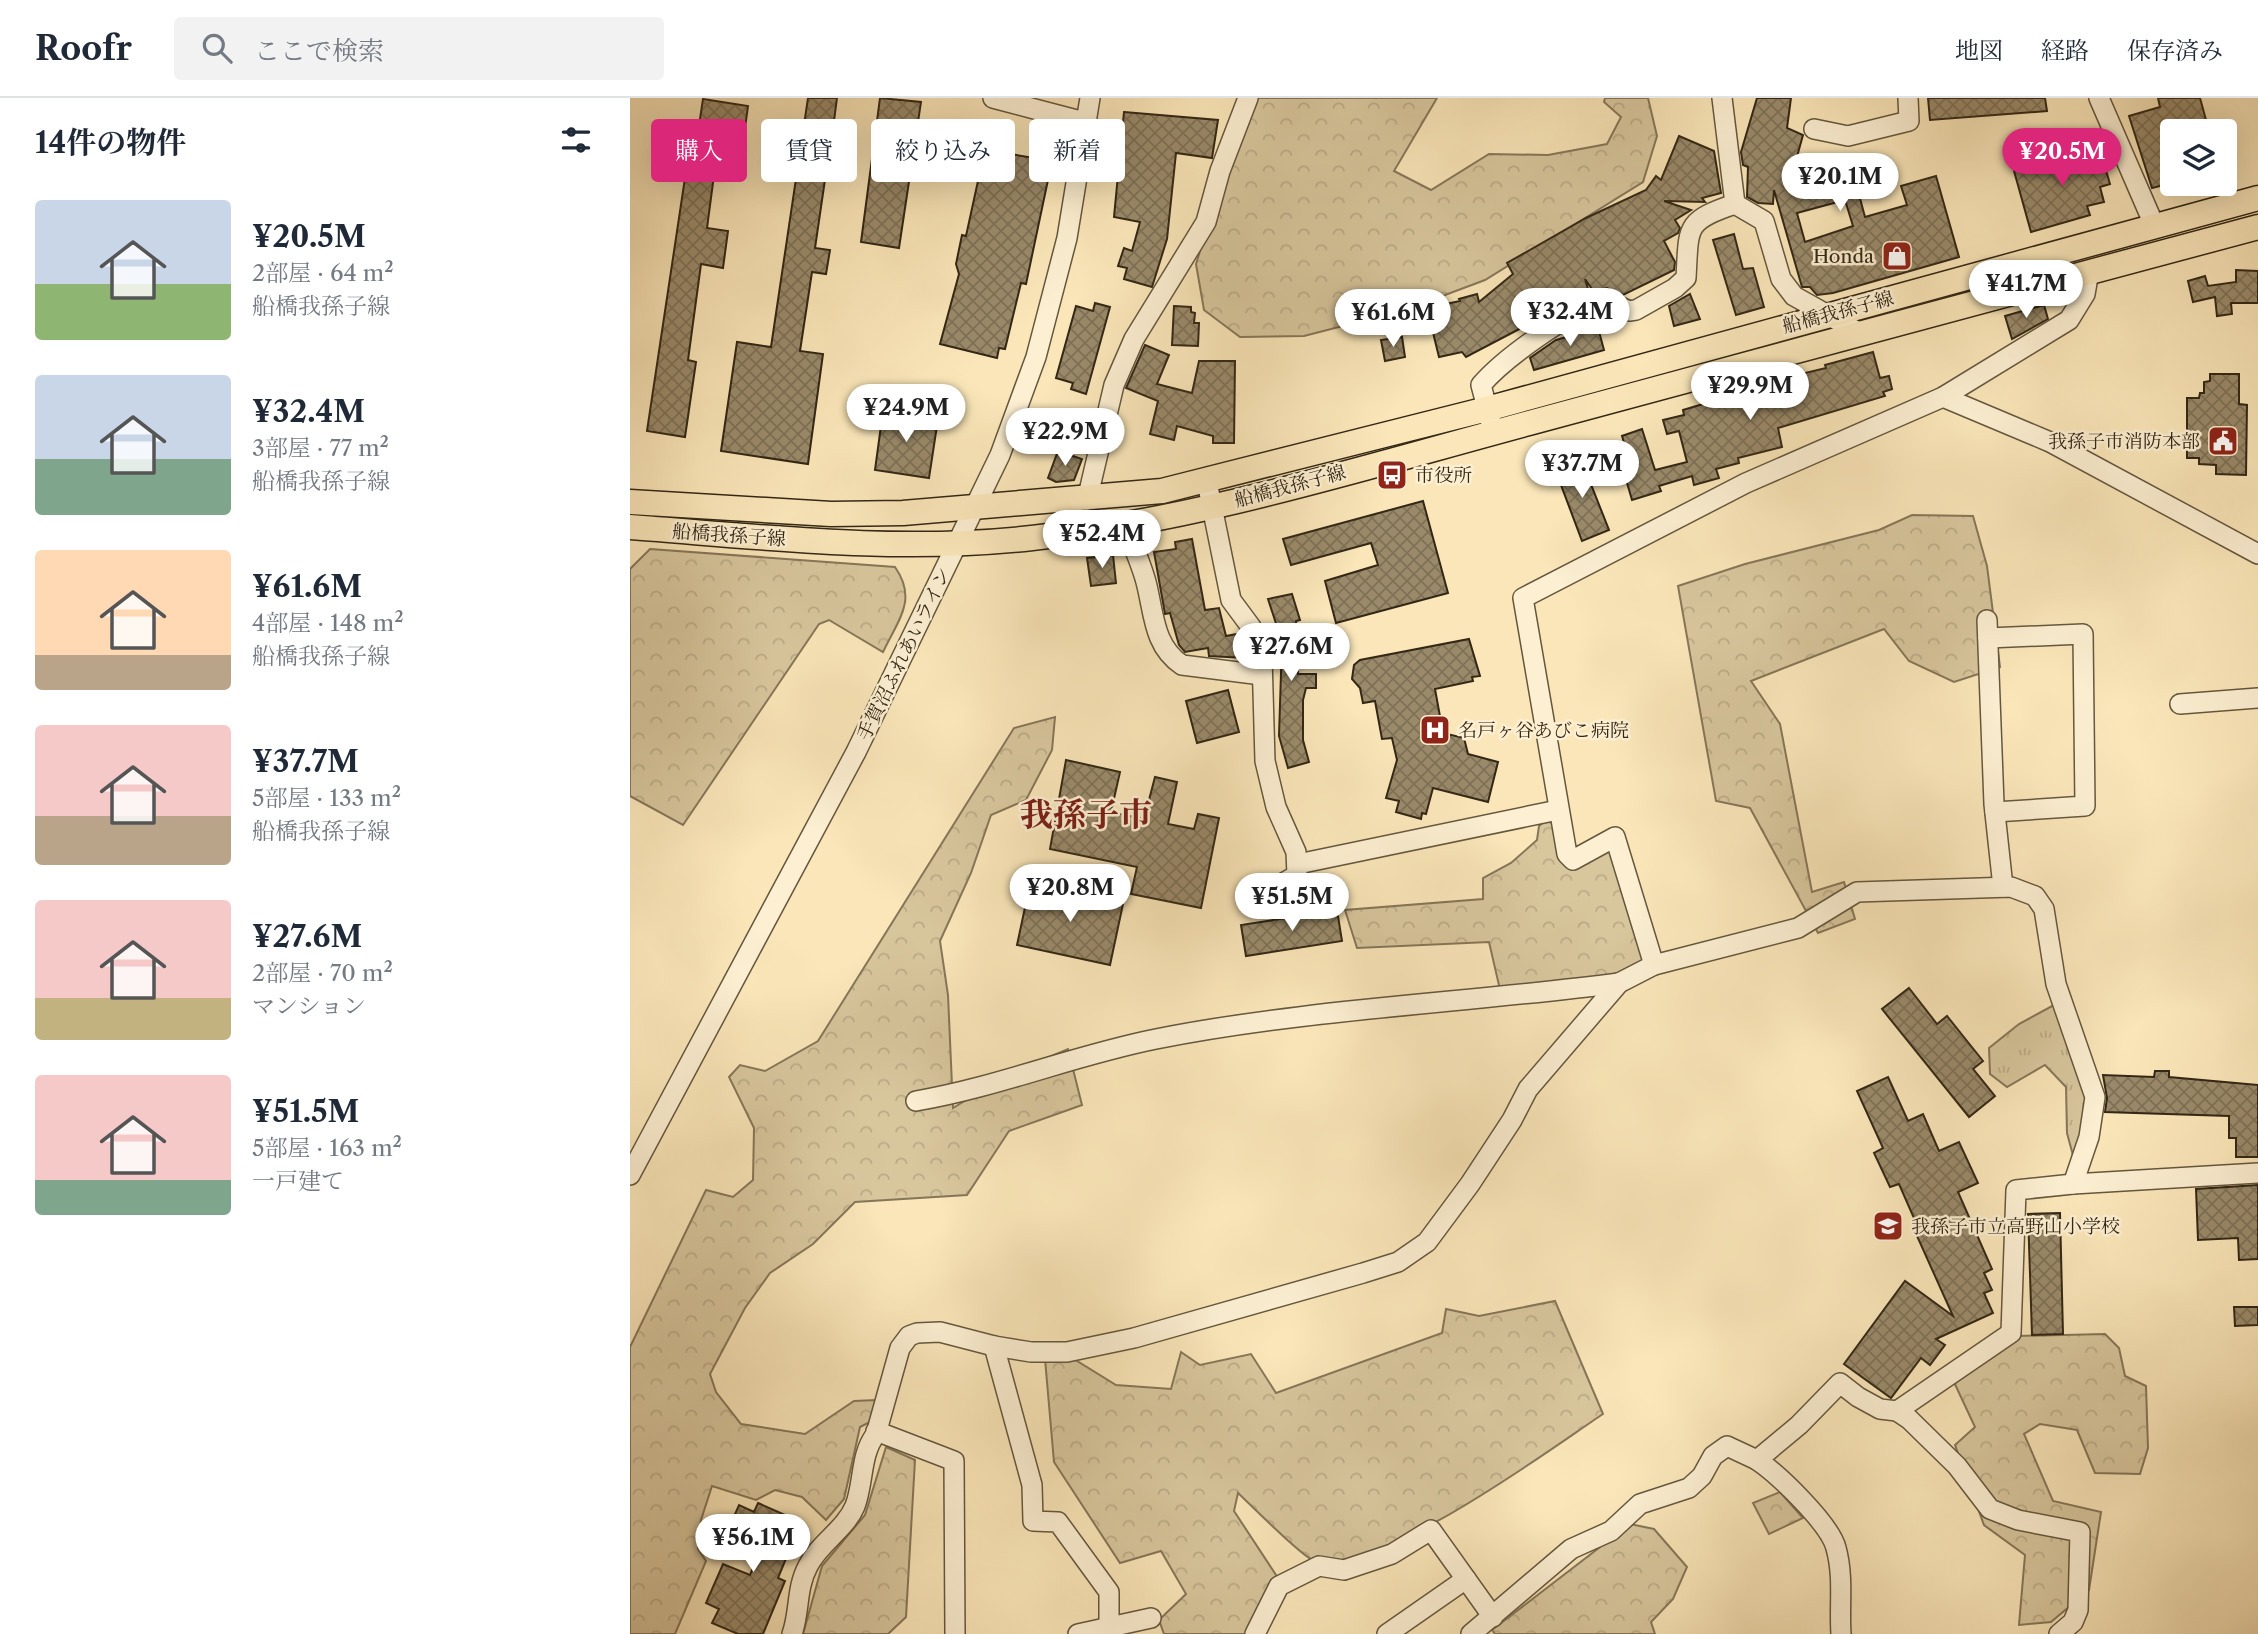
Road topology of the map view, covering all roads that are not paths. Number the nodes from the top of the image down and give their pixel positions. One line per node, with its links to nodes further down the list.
1 (993, 98): 7 (street)
2 (1090, 98): 8 (street, 手賀沼ふれあいライン)
3 (1248, 98): 22 (street)
4 (1722, 98): 12 (street)
5 (1908, 98): 9 (street)
6 (2099, 98): 13 (street)
7 (1073, 119)
8 (1088, 119)
9 (1814, 130)
10 (1077, 182): 25 (street, 手賀沼ふれあいライン)
11 (2258, 198): 13 (main road, 船橋我孫子線)
12 (1735, 204): 16 (street); 19 (street)
13 (2155, 227): 16 (main road, 船橋我孫子線)
14 (2258, 227): 15 (main road, 船橋我孫子線)
15 (2089, 271): 17 (main road, 船橋我孫子線); 18 (street)
16 (1829, 315): 17 (street); 19 (main road, 船橋我孫子線)
17 (1860, 333): 20 (main road, 船橋我孫子線)
18 (1943, 397): 29 (street); 33 (street)
19 (1486, 409): 20 (street); 21 (main road, 船橋我孫子線)
20 (1494, 432): 24 (main road, 船橋我孫子線)
21 (1207, 482): 22 (main road, 船橋我孫子線); 24 (street)
22 (1087, 500): 25 (main road, 船橋我孫子線)
23 (630, 502): 25 (main road, 船橋我孫子線)
24 (1212, 506): 26 (main road, 船橋我孫子線); 30 (street)
25 (977, 508): 28 (street, 手賀沼ふれあいライン)
26 (1125, 525): 28 (main road, 船橋我孫子線); 30 (street)
27 (630, 527): 28 (main road, 船橋我孫子線)
28 (957, 544): 42 (street, 手賀沼ふれあいライン)
29 (2258, 554)
30 (1262, 675): 35 (street)
31 (2258, 698): 32 (street)
32 (2180, 704)
33 (1558, 810): 35 (street); 38 (street)
34 (1995, 812): 34 (street); 37 (street)
35 (1298, 864): 36 (street)
36 (1262, 887)
37 (2003, 887): 38 (street); 43 (street)
38 (1654, 965): 39 (street)
39 (1619, 983): 40 (street); 44 (street)
40 (916, 1101)
41 (2258, 1173): 43 (street)
42 (630, 1175)
43 (2073, 1184): 45 (street)
44 (994, 1346): 46 (street); 51 (street)
45 (1897, 1411): 47 (street); 59 (street)
46 (876, 1431): 52 (street); 53 (street)
47 (1757, 1460): 49 (street); 58 (street)
48 (1466, 1579): 49 (street); 55 (street); 56 (street)
49 (1493, 1617): 57 (street)
50 (1151, 1618): 51 (street)
51 (1109, 1628): 54 (street)
52 (792, 1634)
53 (955, 1634)
54 (1078, 1634)
55 (1255, 1634)
56 (1387, 1634)
57 (1471, 1634)
58 (1841, 1634)
59 (2059, 1634)

